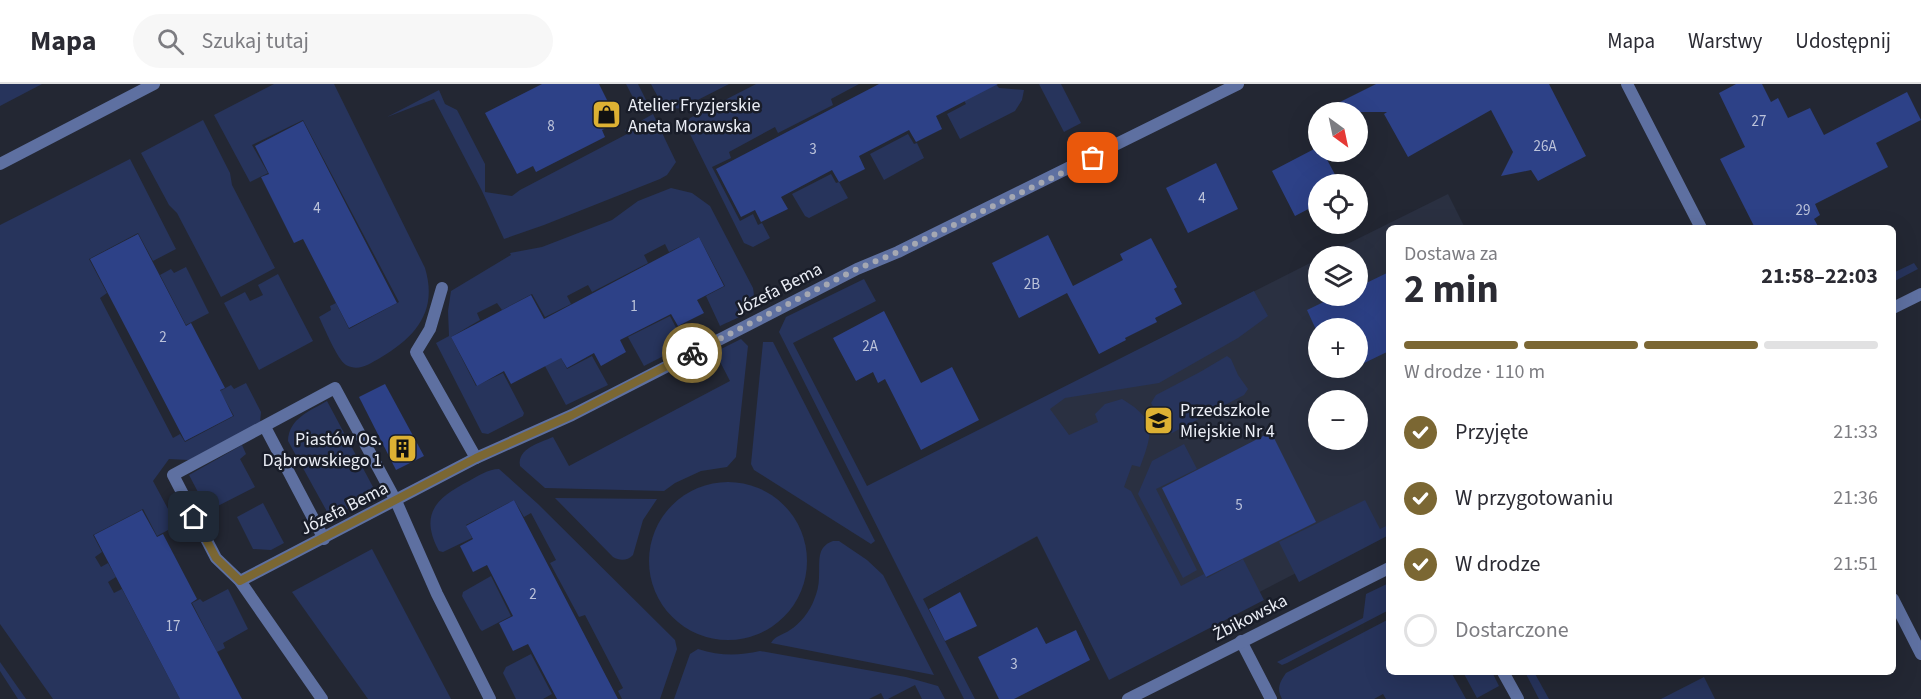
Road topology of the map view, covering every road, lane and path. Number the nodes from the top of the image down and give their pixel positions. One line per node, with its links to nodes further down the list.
1 (154, 84): 4 (street)
2 (1238, 84): 10 (street, Józefa Bema)
3 (1627, 84): 5 (street)
4 (0, 164)
5 (1699, 225)
6 (442, 288): 10 (street)
7 (1921, 294): 8 (street)
8 (1896, 306)
9 (265, 427): 11 (street); 12 (street); 14 (street)
10 (476, 458): 11 (street, Józefa Bema)
11 (396, 501): 12 (street, Józefa Bema); 20 (street)
12 (324, 538): 14 (street, Józefa Bema)
13 (1386, 570): 16 (street, Żbikowska)
14 (240, 581): 19 (street)
15 (1896, 605): 17 (street)
16 (1241, 642): 21 (street, Żbikowska); 22 (street)
17 (1921, 654)
18 (1505, 675): 23 (street)
19 (322, 699)
20 (490, 699)
21 (1128, 699)
22 (1271, 699)
23 (1518, 699)

